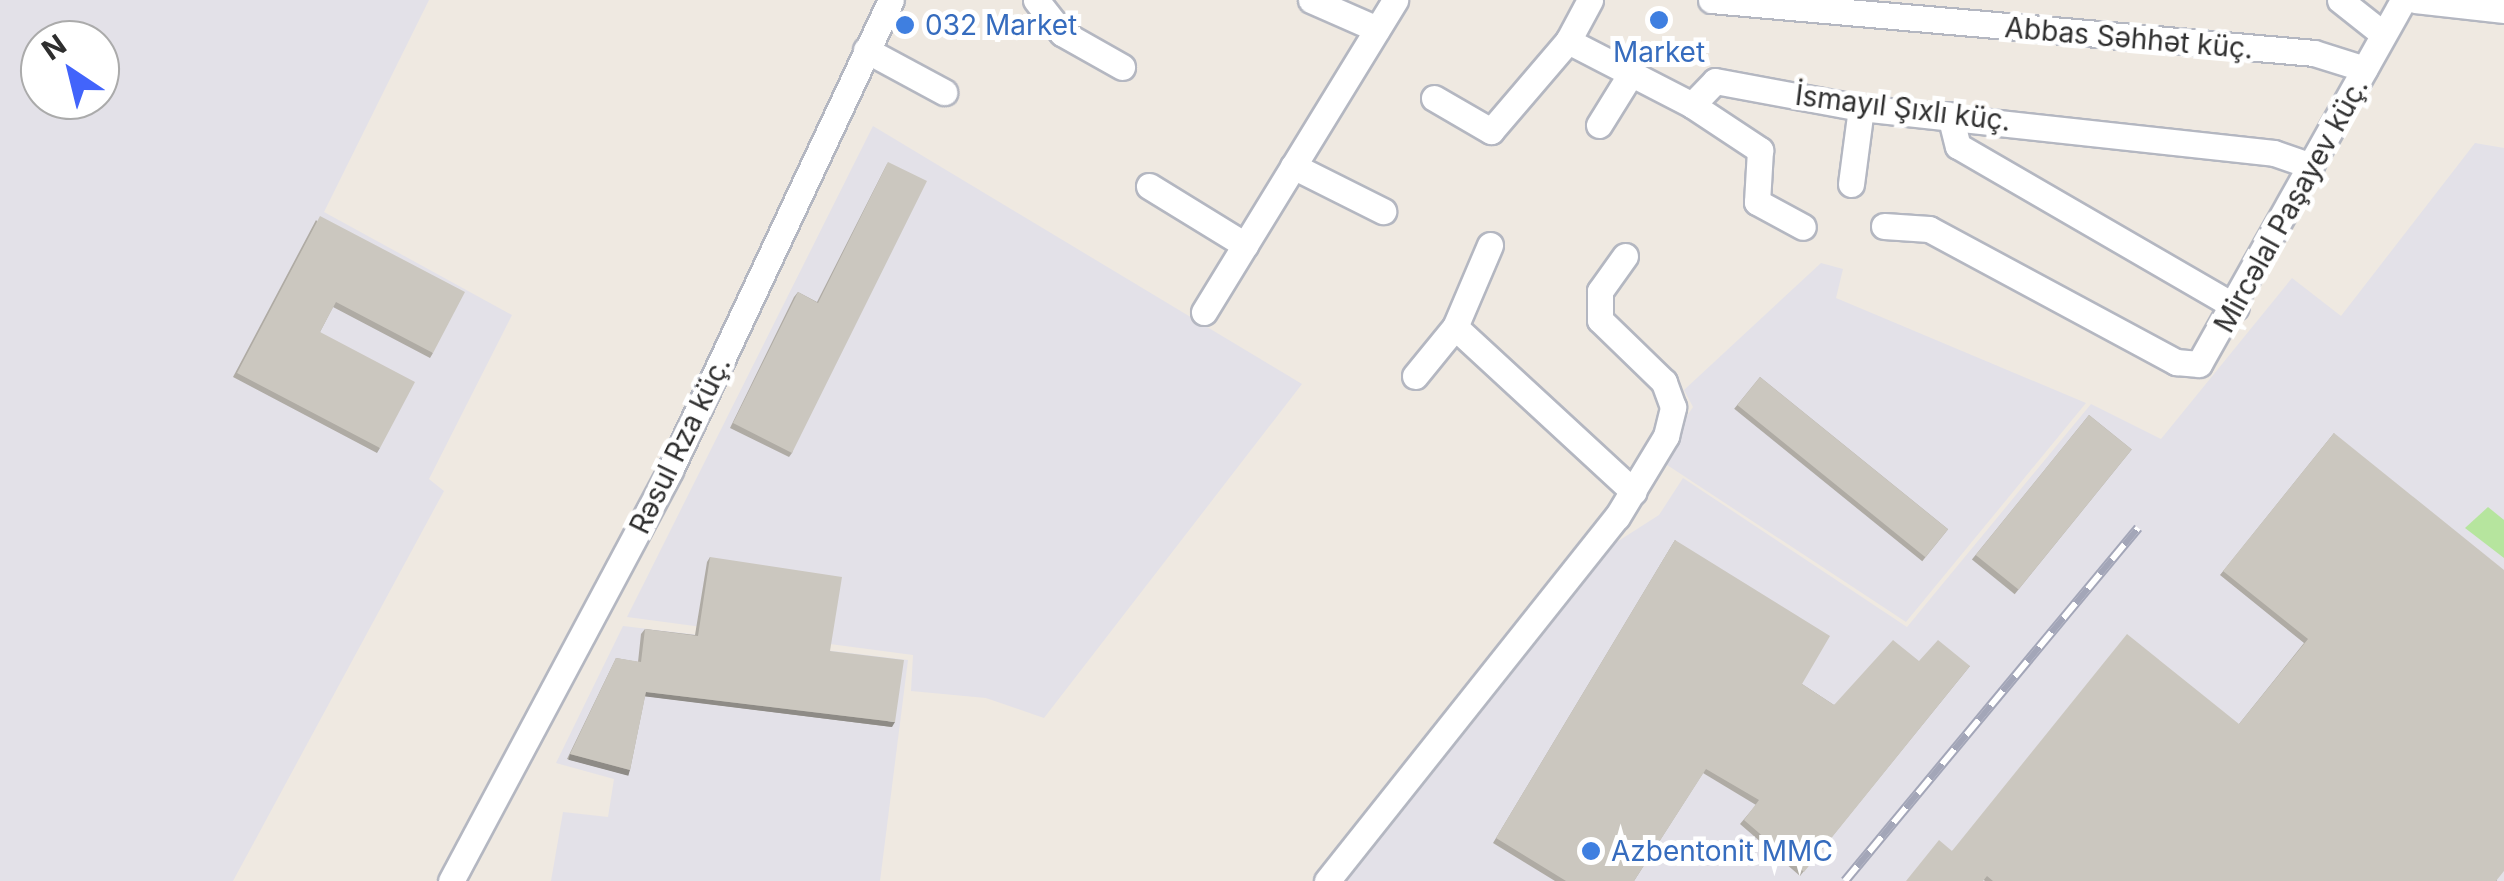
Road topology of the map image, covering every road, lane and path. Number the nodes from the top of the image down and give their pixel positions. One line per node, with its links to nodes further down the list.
1 (891, 0): 14 (street, Rəsul Rza küç.)
2 (1036, 0): 15 (street)
3 (1311, 0): 11 (street)
4 (1394, 0): 11 (street)
5 (1590, 0): 13 (street)
6 (1711, 0): 16 (street, Abbas Səhhət küç.)
7 (2340, 0): 12 (street)
8 (2403, 0): 12 (street, Mircəlal Paşayev küç.)
9 (2416, 0): 10 (street)
10 (2504, 10)
11 (1377, 28): 24 (street)
12 (2383, 34): 16 (street, Mircəlal Paşayev küç.)
13 (1568, 41): 17 (street); 19 (street)
14 (866, 50): 18 (street); 39 (street, Rəsul Rza küç.)
15 (1122, 68)
16 (2365, 69): 25 (street, Mircəlal Paşayev küç.)
17 (1630, 75): 20 (street); 23 (street)
18 (944, 92)
19 (1434, 98)
20 (1692, 105): 21 (street, İsmayıl Şıxlı küç.); 30 (street)
21 (1861, 108): 22 (street, İsmayıl Şıxlı küç.); 26 (street)
22 (1950, 114): 25 (street, İsmayıl Şıxlı küç.); 34 (street)
23 (1599, 124)
24 (1293, 166): 28 (street); 31 (street)
25 (2311, 166): 34 (street, Mircəlal Paşayev küç.)
26 (1852, 184)
27 (1150, 186): 31 (street)
28 (1383, 210)
29 (1884, 226): 34 (street, Mircəlal Paşayev küç.)
30 (1802, 228)
31 (1245, 245): 35 (street)
32 (1490, 245): 36 (street)
33 (1625, 256): 38 (street)
34 (2236, 307)
35 (1204, 312)
36 (1455, 327): 37 (street); 38 (street)
37 (1416, 376)
38 (1634, 492): 40 (street)
39 (451, 881)
40 (1327, 881)

